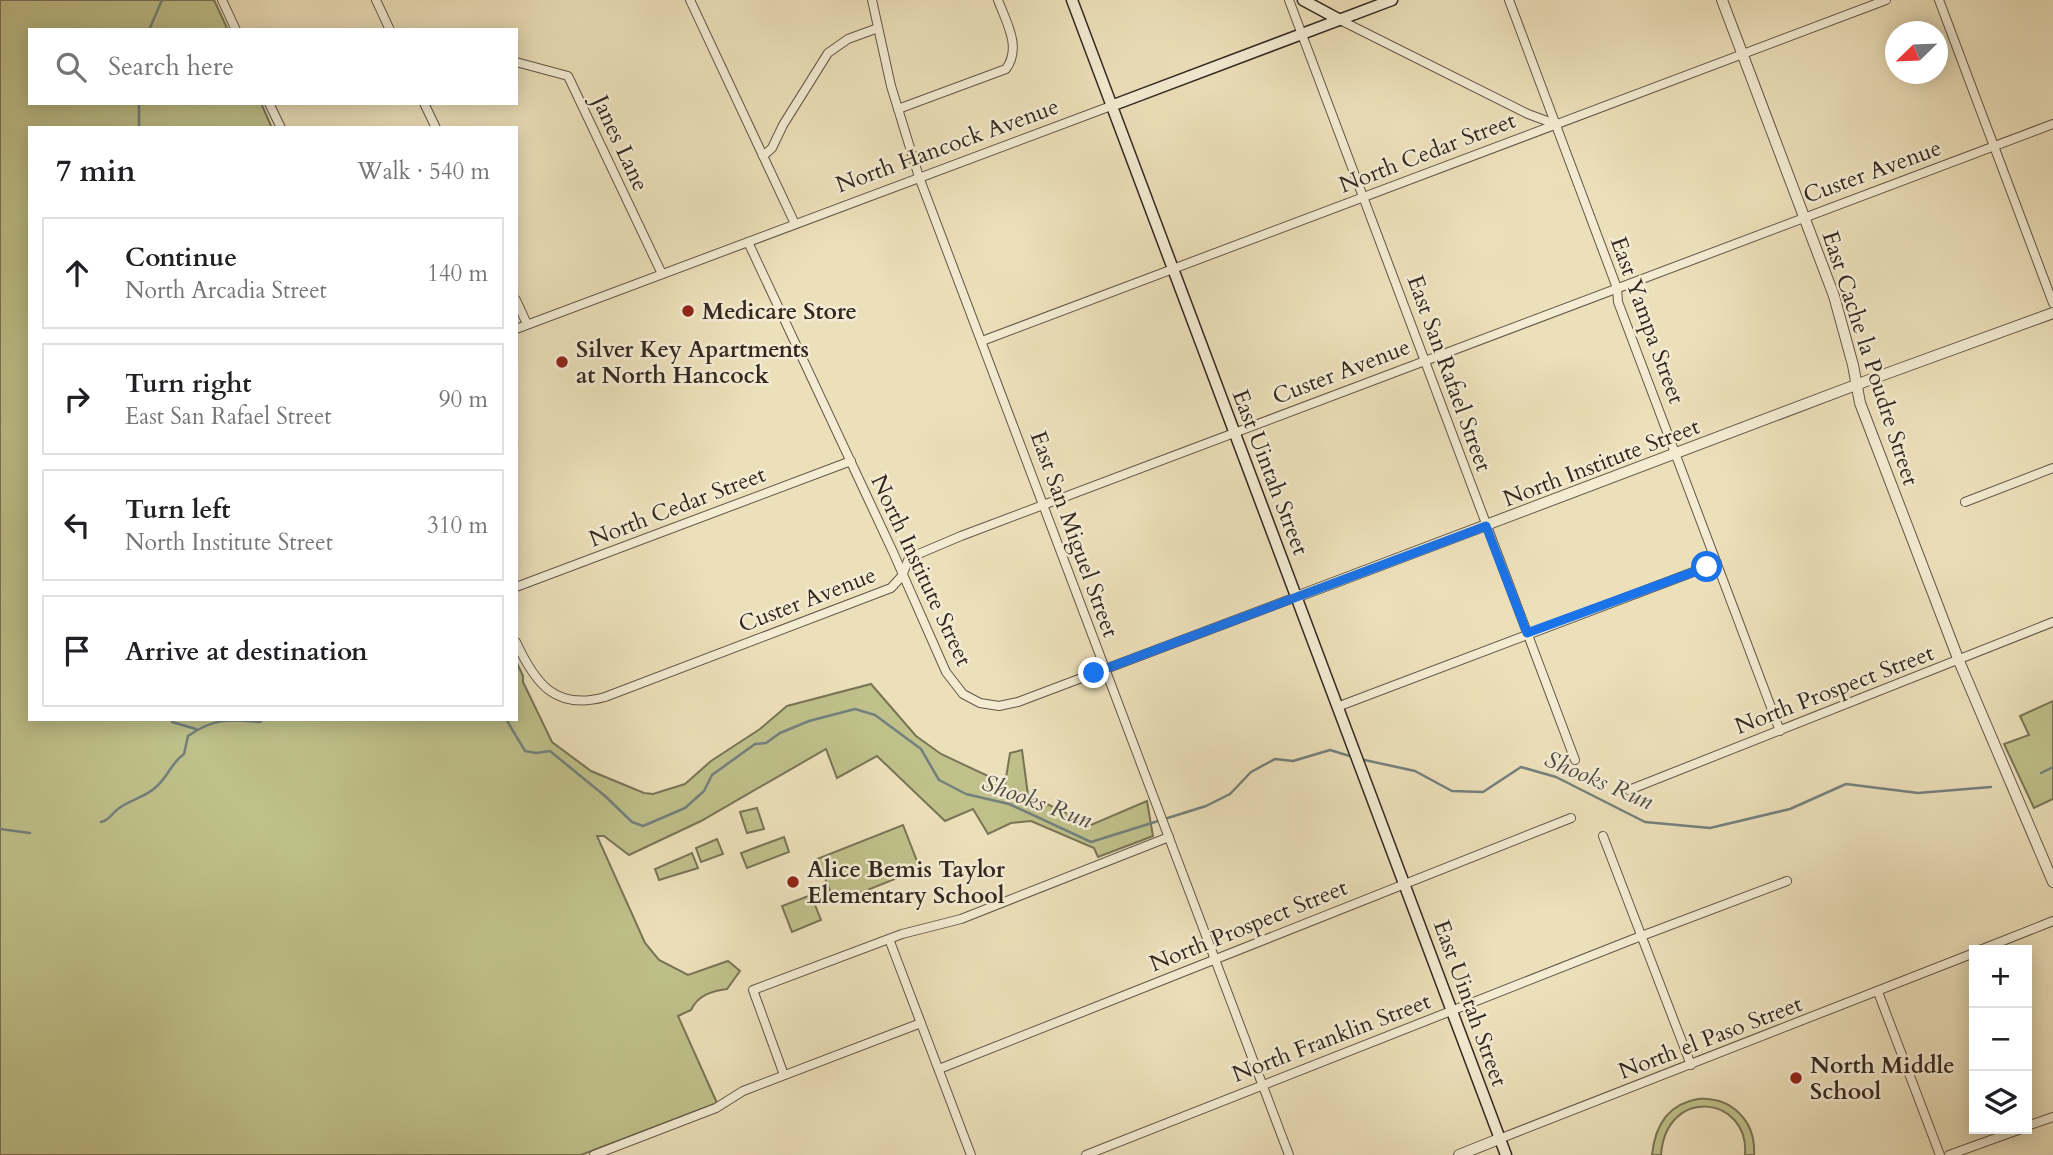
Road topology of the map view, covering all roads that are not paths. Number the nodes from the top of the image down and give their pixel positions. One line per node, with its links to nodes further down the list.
1 (222, 0): 15 (street)
2 (376, 0): 16 (street)
3 (690, 0): 30 (street)
4 (872, 0): 17 (street, East San Miguel Street)
5 (998, 0): 24 (street)
6 (1072, 0): 23 (main road, East Uintah Street)
7 (1289, 0): 18 (street, East San Rafael Street)
8 (1303, 0): 14 (main road)
9 (1392, 0): 14 (main road, North Hancock Avenue)
10 (1509, 0): 25 (street, East Yampa Street)
11 (1722, 0): 19 (street, East Cache la Poudre Street)
12 (1886, 0): 19 (street, North Cedar Street)
13 (1939, 0): 29 (street)
14 (1340, 20): 18 (main road, North Hancock Avenue); 25 (street)
15 (235, 28)
16 (389, 28)
17 (878, 29): 24 (street, East San Miguel Street); 30 (street)
18 (1302, 35): 23 (main road, North Hancock Avenue); 32 (street, East San Rafael Street)
19 (1742, 54): 25 (street, North Cedar Street); 33 (street, East Cache la Poudre Street)
20 (518, 63): 37 (street, Janes Lane)
21 (270, 105): 27 (street)
22 (425, 105): 28 (street)
23 (1111, 106): 31 (street, North Hancock Avenue); 36 (main road, East Uintah Street)
24 (898, 109): 31 (street, East San Miguel Street)
25 (1555, 124): 32 (street, North Cedar Street); 38 (street, East Yampa Street)
26 (2053, 124): 29 (street, Custer Avenue)
27 (280, 126)
28 (435, 126)
29 (1994, 146): 33 (street, Custer Avenue); 39 (street)
30 (763, 156): 34 (street)
31 (919, 177): 34 (street, North Hancock Avenue); 44 (street, East San Miguel Street)
32 (1363, 197): 36 (street, North Cedar Street); 45 (street, East San Rafael Street)
33 (1803, 217): 38 (street, Custer Avenue); 46 (street, East Cache la Poudre Street)
34 (795, 224): 35 (street, North Hancock Avenue)
35 (748, 242): 37 (street, North Hancock Avenue); 49 (street, North Institute Street)
36 (1172, 270): 44 (street, North Cedar Street); 47 (main road, East Uintah Street)
37 (662, 274): 42 (street, North Hancock Avenue)
38 (1617, 288): 45 (street, Custer Avenue); 48 (street, East Yampa Street)
39 (2053, 303)
40 (518, 304): 42 (street)
41 (2053, 313): 46 (street, North Institute Street)
42 (527, 324): 43 (street, North Hancock Avenue)
43 (518, 327)
44 (982, 341): 52 (street, East San Miguel Street)
45 (1425, 360): 47 (street, Custer Avenue); 53 (street, East San Rafael Street)
46 (1856, 385): 48 (street, North Institute Street); 61 (street, East Cache la Poudre Street)
47 (1233, 433): 52 (street, Custer Avenue); 57 (main road, East Uintah Street)
48 (1677, 454): 53 (street, North Institute Street); 54 (street, East Yampa Street)
49 (851, 461): 55 (street, North Institute Street); 56 (street, North Cedar Street)
50 (2053, 468): 51 (street)
51 (1965, 502)
52 (1043, 505): 55 (street, Custer Avenue); 62 (street, East San Miguel Street)
53 (1486, 526): 57 (street, North Institute Street); 59 (street, East San Rafael Street)
54 (1717, 563): 59 (street); 64 (street, East Yampa Street)
55 (902, 576): 60 (street, Custer Avenue); 62 (street, North Institute Street)
56 (518, 586)
57 (1296, 597): 62 (street, North Institute Street); 63 (main road, East Uintah Street)
58 (2053, 622): 61 (street, North Prospect Street)
59 (1527, 633): 63 (street); 65 (street, East San Rafael Street)
60 (518, 646)
61 (1959, 661): 64 (street, North Prospect Street); 71 (street, East Cache la Poudre Street)
62 (1105, 669): 69 (street, East San Miguel Street)
63 (1337, 707): 72 (main road, East Uintah Street)
64 (1780, 731): 66 (street, North Prospect Street)
65 (1575, 760)
66 (1629, 790)
67 (1571, 818): 72 (street, North Prospect Street)
68 (1603, 836): 74 (street)
69 (1169, 837): 75 (street); 78 (street, East San Miguel Street)
70 (1787, 881): 74 (street, North Franklin Street)
71 (2053, 882)
72 (1404, 883): 78 (street, North Prospect Street); 80 (main road, East Uintah Street)
73 (2053, 920): 76 (street)
74 (1642, 935): 80 (street, North Franklin Street); 82 (street)
75 (889, 939): 81 (street); 84 (street)
76 (1992, 945)
77 (1969, 955): 79 (street, North el Paso Street)
78 (1214, 958): 83 (street, North Prospect Street); 85 (street, East San Miguel Street)
79 (1878, 992): 82 (street, North el Paso Street); 96 (street)
80 (1452, 1011): 85 (street, North Franklin Street); 89 (main road, East Uintah Street)
81 (921, 1023): 83 (street); 84 (street)
82 (1691, 1065): 89 (street, North el Paso Street)
83 (939, 1069): 91 (street)
84 (784, 1075): 90 (street)
85 (1263, 1085): 92 (street, North Franklin Street); 93 (street, East San Miguel Street)
86 (2053, 1117): 87 (street)
87 (2032, 1124)
88 (2007, 1134): 97 (street)
89 (1499, 1139): 94 (street, North el Paso Street); 95 (main road, East Uintah Street)
90 (594, 1155)
91 (971, 1155)
92 (1086, 1155)
93 (1289, 1155)
94 (1459, 1155)
95 (1506, 1155)
96 (1940, 1155)
97 (1949, 1155)

